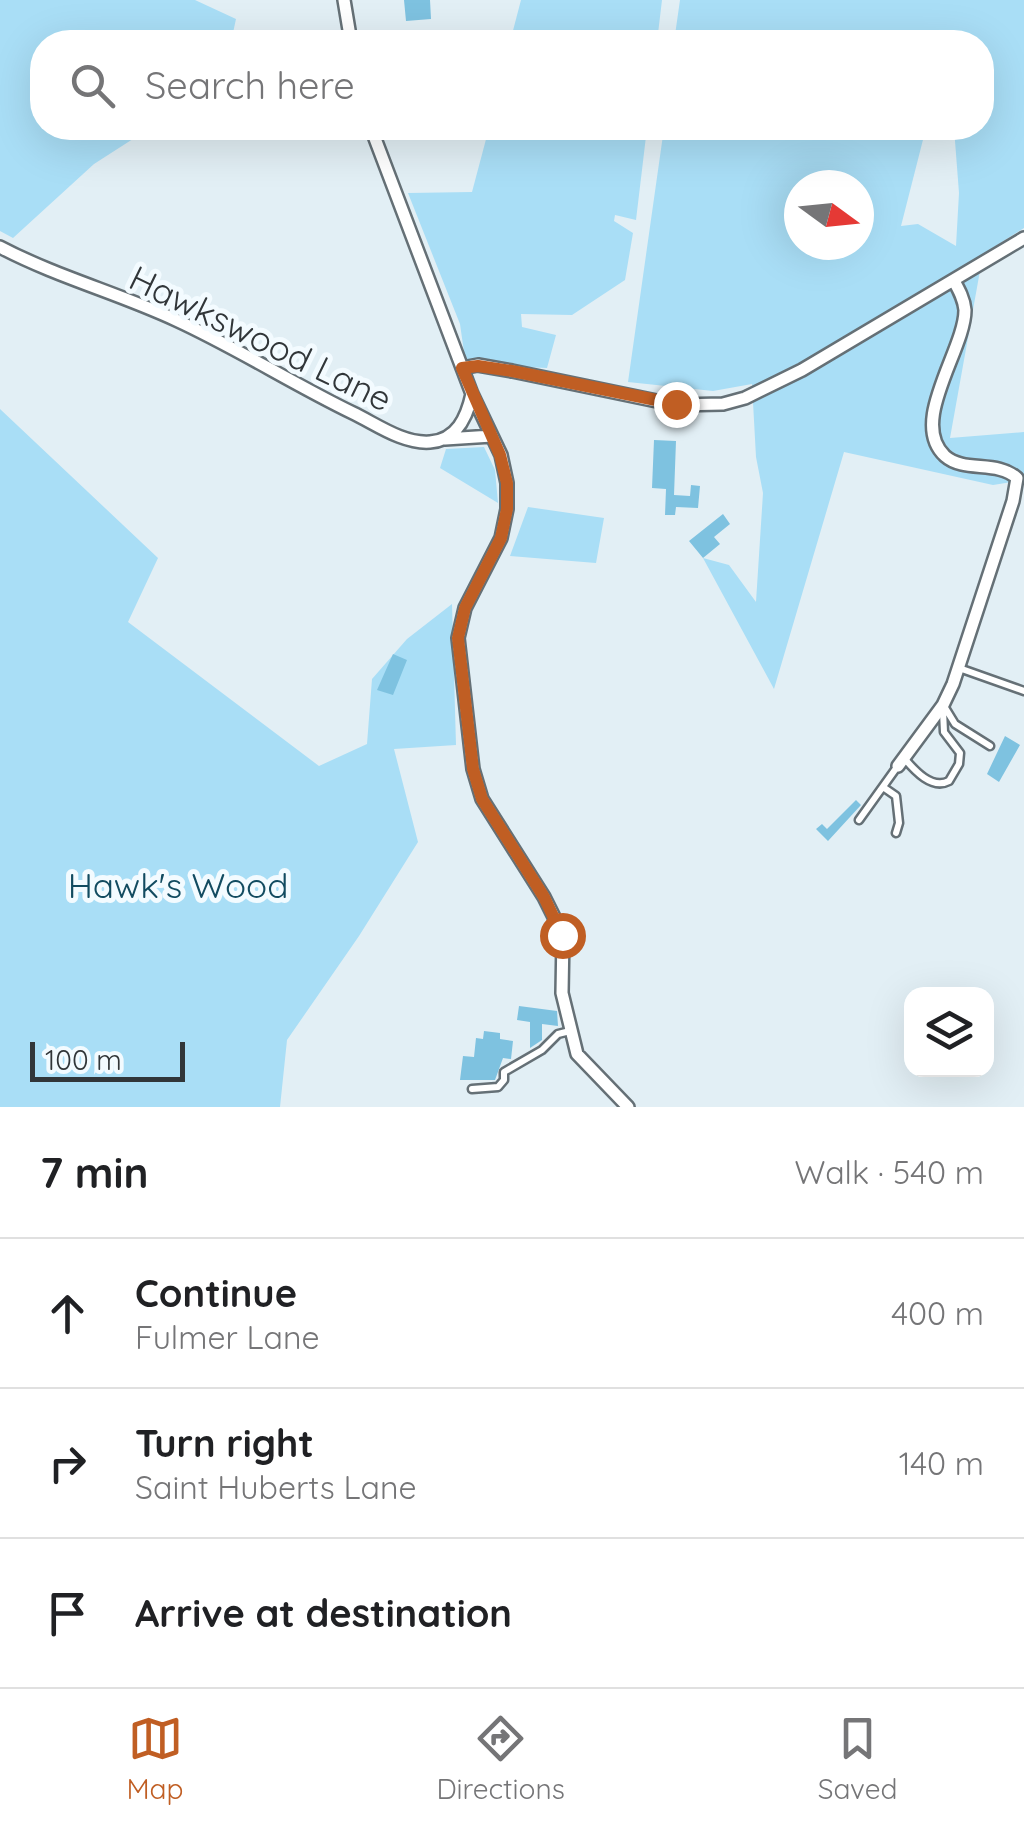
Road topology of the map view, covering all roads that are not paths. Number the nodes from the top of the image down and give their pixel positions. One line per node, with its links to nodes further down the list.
1 (344, 0): 2 (street)
2 (349, 30)
3 (376, 140): 7 (street)
4 (1024, 238): 6 (street)
5 (0, 247): 10 (street, Hawkswood Lane)
6 (954, 281): 7 (street); 11 (street)
7 (462, 368): 8 (street)
8 (472, 394): 9 (street); 10 (street)
9 (492, 436): 10 (street, Hawkswood Lane); 19 (street)
10 (445, 439)
11 (958, 668): 12 (lane); 13 (street)
12 (1024, 691)
13 (943, 705): 14 (lane); 15 (street); 15 (lane)
14 (990, 746)
15 (901, 762): 16 (lane)
16 (883, 788): 17 (lane); 18 (lane)
17 (859, 820)
18 (896, 833)
19 (570, 1032): 20 (lane); 21 (street)
20 (472, 1090)
21 (628, 1107)

